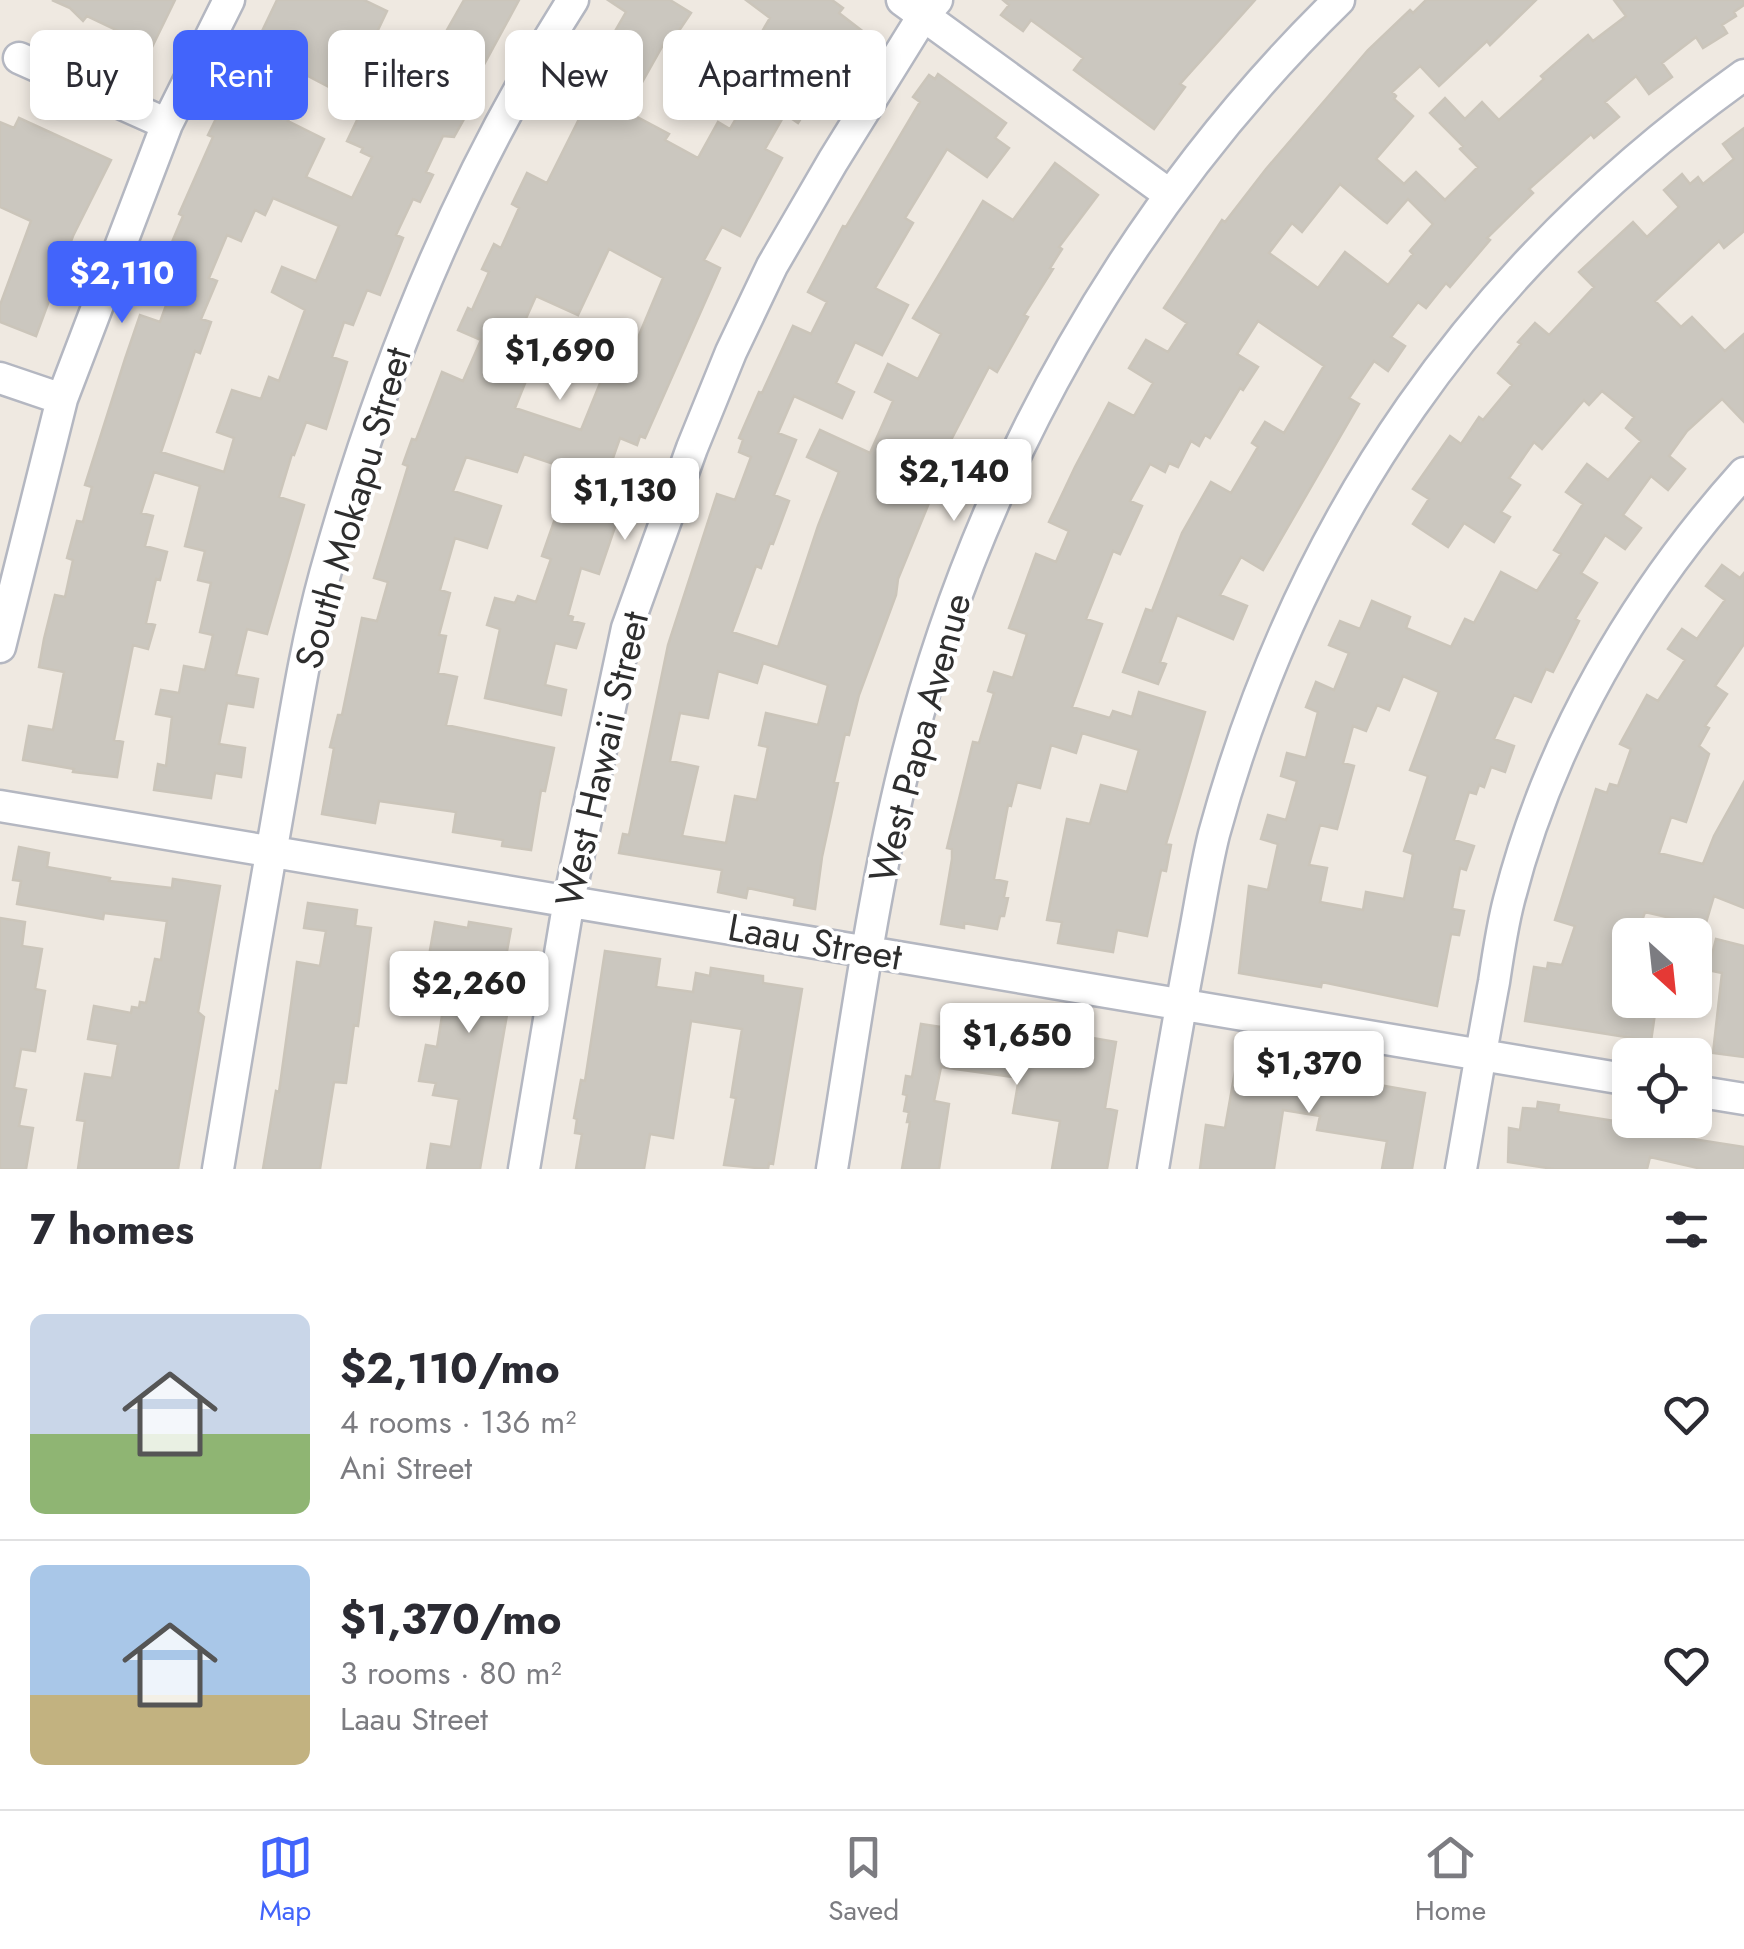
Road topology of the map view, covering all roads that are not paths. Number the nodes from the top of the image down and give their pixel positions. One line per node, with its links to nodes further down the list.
1 (229, 0): 7 (street)
2 (573, 0): 14 (street, South Mokapu Street)
3 (1339, 0): 8 (street, West Papa Avenue)
4 (921, 5): 8 (street); 15 (street, West Hawaii Street)
5 (19, 58): 7 (street)
6 (1744, 75): 17 (street)
7 (167, 124): 10 (street)
8 (1170, 196): 16 (street, West Papa Avenue)
9 (0, 378): 10 (street)
10 (62, 399): 12 (street)
11 (1744, 473): 18 (street)
12 (0, 646)
13 (0, 806): 14 (street, Laau Street)
14 (271, 849): 15 (street, Laau Street); 22 (street, South Mokapu Street)
15 (569, 900): 16 (street, Laau Street); 23 (street, West Hawaii Street)
16 (868, 952): 17 (street, Laau Street); 24 (street, West Papa Avenue)
17 (1181, 1004): 18 (street, Laau Street); 25 (street)
18 (1480, 1053): 19 (street, Laau Street); 26 (street)
19 (1612, 1077)
20 (1712, 1093): 21 (street)
21 (1744, 1099)
22 (218, 1169)
23 (524, 1169)
24 (832, 1169)
25 (1152, 1169)
26 (1461, 1169)

